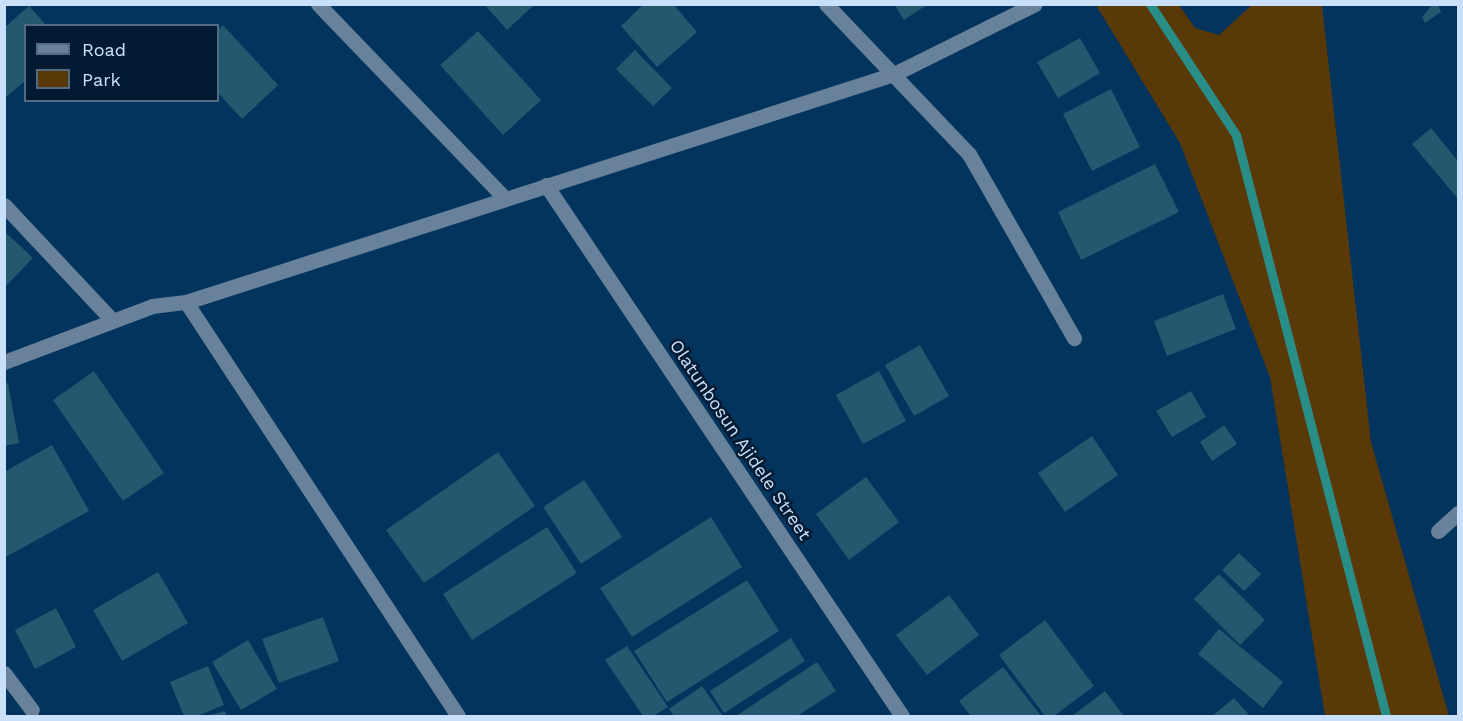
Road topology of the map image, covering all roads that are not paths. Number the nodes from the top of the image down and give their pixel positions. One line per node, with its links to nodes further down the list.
1 (318, 4): 6 (street)
2 (826, 4): 4 (street)
3 (1035, 4): 4 (street)
4 (894, 74): 5 (street); 10 (street)
5 (546, 185): 6 (street); 17 (street, Olatunbosun Ajidele Street)
6 (504, 197): 8 (street)
7 (4, 205): 9 (street)
8 (186, 302): 9 (street); 16 (street)
9 (112, 320): 11 (street)
10 (1074, 338)
11 (4, 362)
12 (1458, 513): 13 (street)
13 (1438, 531)
14 (4, 673): 15 (street)
15 (32, 710)
16 (458, 717)
17 (902, 717)

